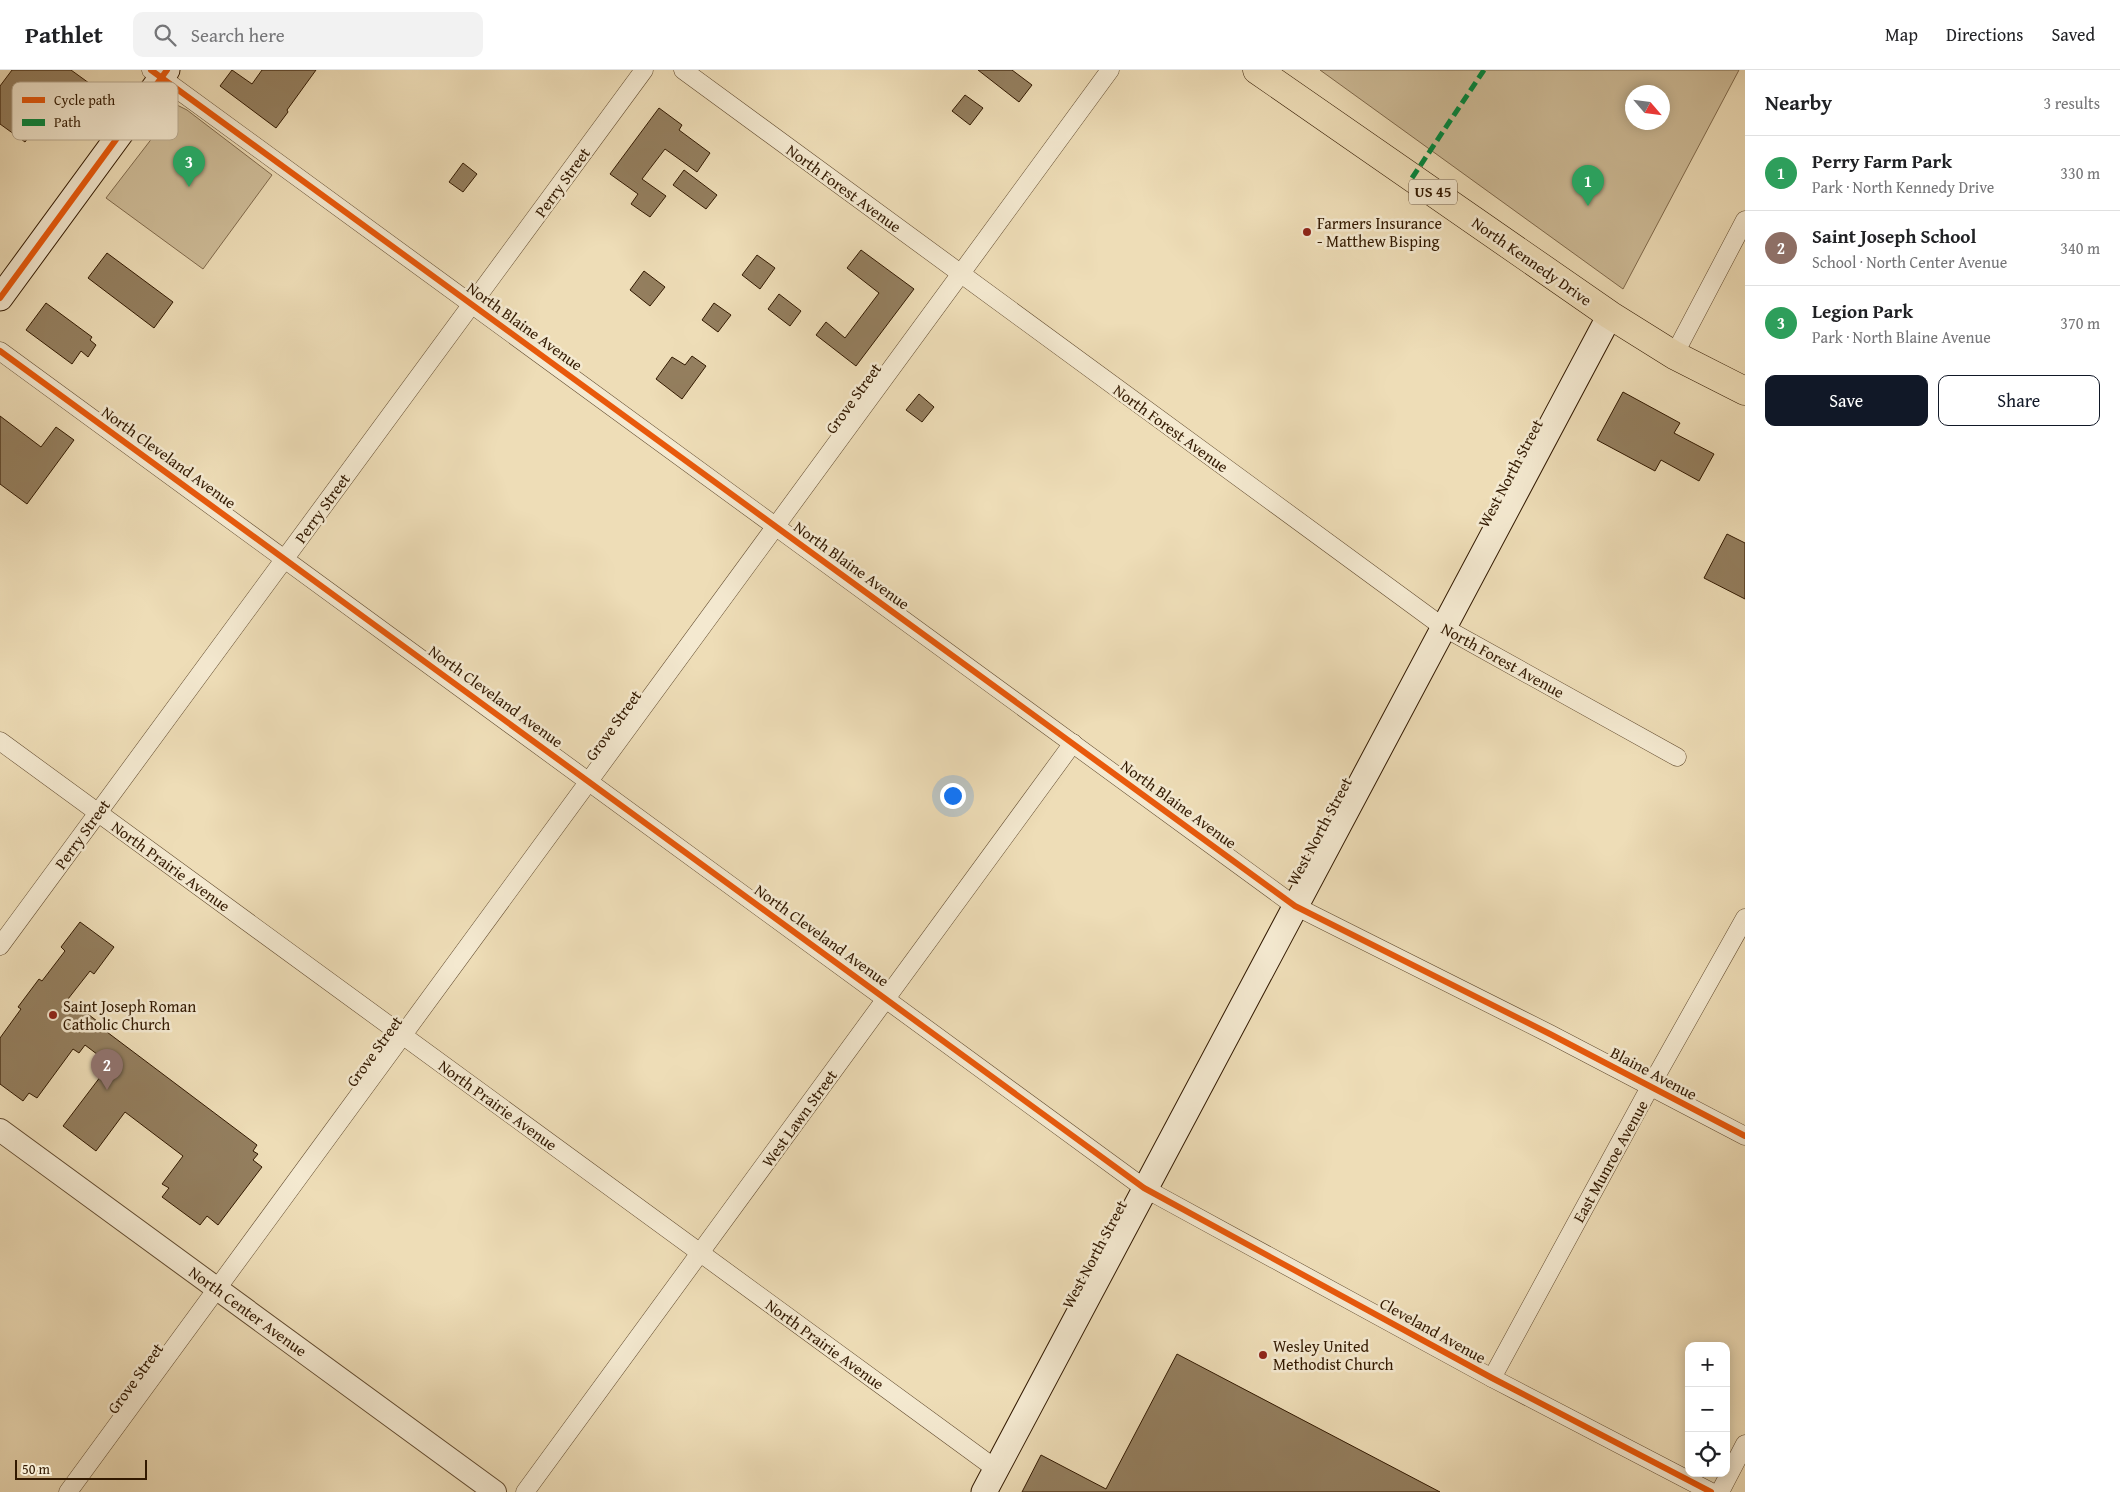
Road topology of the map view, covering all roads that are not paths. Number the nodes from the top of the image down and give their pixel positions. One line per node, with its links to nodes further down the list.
1 (644, 70): 12 (street, Perry Street)
2 (683, 70): 10 (street, North Forest Avenue)
3 (1110, 70): 10 (street, Grove Street)
4 (1257, 70): 13 (main road, North Kennedy Drive / US 45)
5 (160, 72): 6 (street, North Blaine Avenue)
6 (173, 82)
7 (178, 85): 12 (street, North Blaine Avenue)
8 (112, 140): 11 (main road)
9 (1745, 220): 15 (street)
10 (961, 274): 17 (street, Grove Street); 19 (street, North Forest Avenue)
11 (0, 298)
12 (472, 304): 17 (street, North Blaine Avenue); 18 (street, Perry Street)
13 (1610, 315): 15 (main road, US 45); 19 (main road, West North Street)
14 (0, 350): 18 (street, North Cleveland Avenue)
15 (1674, 355): 16 (main road, US 45)
16 (1745, 391)
17 (776, 526): 21 (street, North Blaine Avenue); 23 (street, Grove Street)
18 (284, 558): 23 (street, North Cleveland Avenue); 24 (street, Perry Street)
19 (1443, 627): 22 (street, North Forest Avenue); 25 (main road, West North Street)
20 (0, 741): 24 (street, North Prairie Avenue)
21 (1073, 743): 25 (street, North Blaine Avenue); 28 (street, West Lawn Street)
22 (1677, 757)
23 (589, 781): 28 (street, North Cleveland Avenue); 30 (street, Grove Street)
24 (98, 813): 27 (street, Perry Street); 30 (street, North Prairie Avenue)
25 (1295, 906): 29 (street, North Blaine Avenue); 34 (main road, West North Street)
26 (1745, 918): 31 (street, East Munroe Avenue)
27 (0, 946)
28 (886, 999): 34 (street, North Cleveland Avenue); 35 (street, West Lawn Street)
29 (1550, 1034): 31 (street, Blaine Avenue)
30 (403, 1036): 35 (street, North Prairie Avenue); 36 (street, Grove Street)
31 (1650, 1087): 33 (street, Blaine Avenue); 37 (street, East Munroe Avenue)
32 (0, 1130): 36 (street, North Center Avenue)
33 (1745, 1136)
34 (1144, 1188): 37 (street, Cleveland Avenue); 39 (main road, West North Street)
35 (700, 1253): 39 (street, North Prairie Avenue); 42 (street, West Lawn Street)
36 (217, 1289): 40 (street, Grove Street); 41 (street, North Center Avenue)
37 (1492, 1378): 44 (street, Cleveland Avenue)
38 (1745, 1444): 45 (street)
39 (996, 1469): 43 (main road, West North Street)
40 (68, 1492)
41 (495, 1492)
42 (525, 1492)
43 (984, 1492)
44 (1711, 1492)
45 (1720, 1492)

